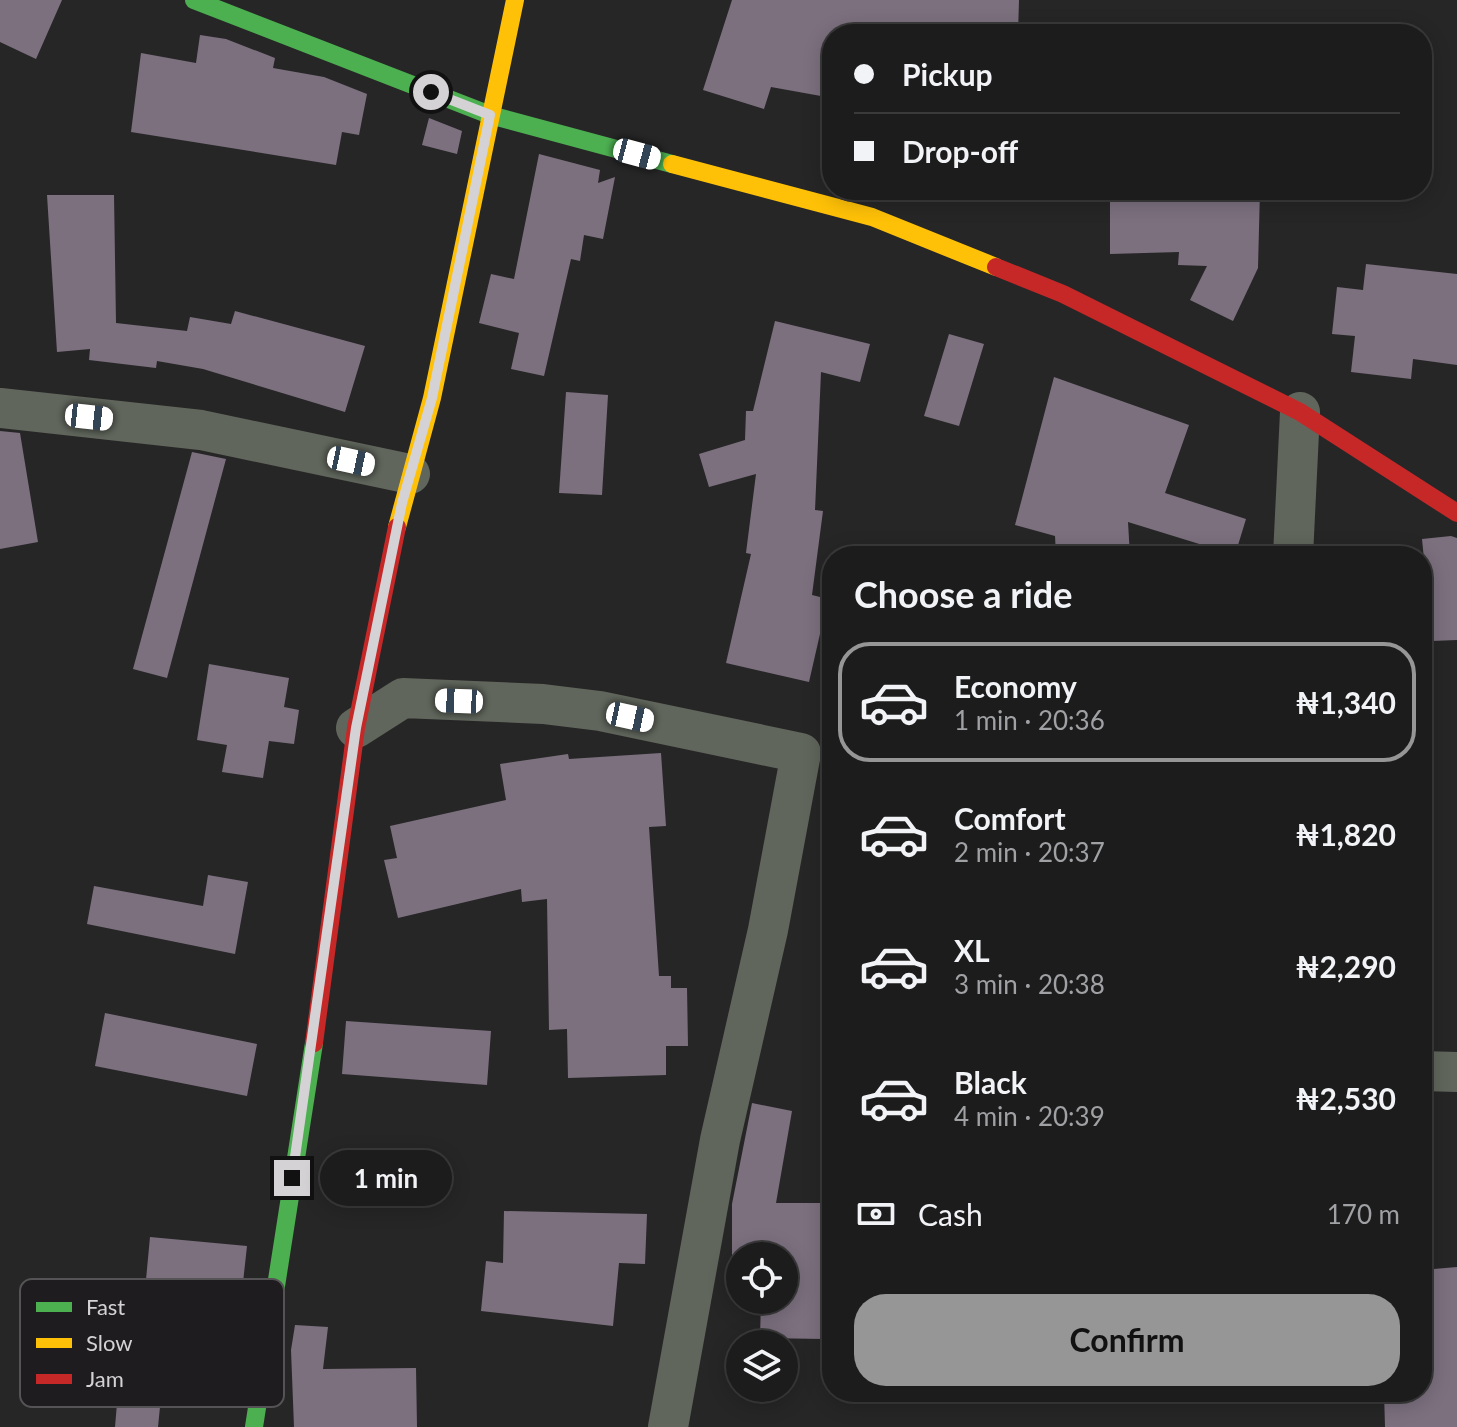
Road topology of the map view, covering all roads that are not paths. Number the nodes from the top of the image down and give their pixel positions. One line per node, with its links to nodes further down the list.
1 (194, 0): 3 (street)
2 (515, 0): 3 (street)
3 (490, 115): 5 (street); 6 (street)
4 (0, 408): 6 (street)
5 (1300, 412): 7 (street); 8 (street)
6 (410, 474): 9 (street)
7 (1457, 513)
8 (1293, 546)
9 (368, 668): 10 (street); 11 (street)
10 (403, 698): 11 (street); 12 (street)
11 (356, 728): 15 (street)
12 (816, 753): 18 (street)
13 (1432, 1071): 14 (street)
14 (1457, 1072)
15 (277, 1279)
16 (257, 1407): 17 (street)
17 (254, 1427)
18 (668, 1427)

